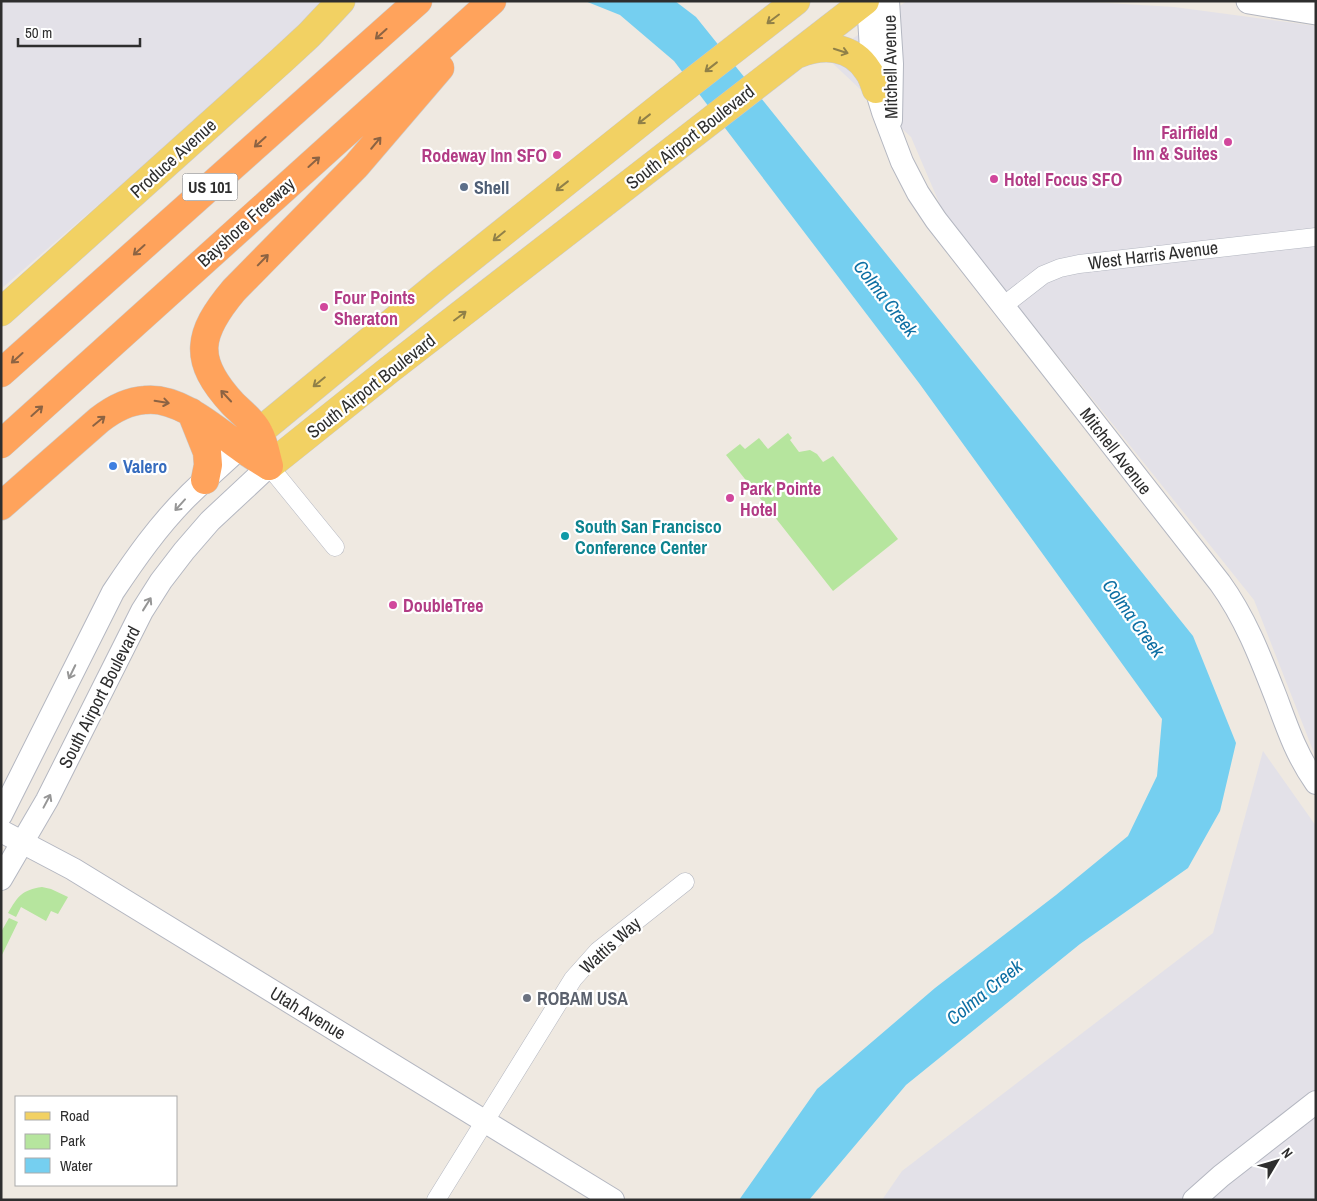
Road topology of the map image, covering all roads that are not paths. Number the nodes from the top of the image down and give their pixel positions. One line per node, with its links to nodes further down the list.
1 (341, 1): 15 (main road, Produce Avenue)
2 (418, 1): 16 (highway, US 101, one-way to 16)
3 (492, 1): 19 (highway, Bayshore Freeway / US 101, one-way to 3)
4 (496, 1): 18 (highway, one-way to 4)
5 (796, 1): 18 (main road, South Airport Boulevard, one-way to 18)
6 (866, 1): 10 (main road, South Airport Boulevard); 11 (street, Mitchell Avenue)
7 (888, 1): 12 (street, Mitchell Avenue)
8 (1249, 1): 9 (main road)
9 (1316, 12)
10 (785, 62): 11 (main road, one-way to 11); 20 (main road, South Airport Boulevard, one-way to 10)
11 (876, 89): 12 (street, Mitchell Avenue)
12 (892, 134): 14 (street, Mitchell Avenue)
13 (1316, 237): 14 (street, West Harris Avenue)
14 (1003, 306): 24 (street, Mitchell Avenue)
15 (1, 312)
16 (1, 372)
17 (191, 412): 18 (highway); 21 (highway); 22 (highway, one-way to 17)
18 (250, 440): 20 (highway); 21 (street, South Airport Boulevard)
19 (1, 444)
20 (269, 466): 23 (street); 27 (street, South Airport Boulevard, one-way to 20)
21 (205, 480): 25 (street, South Airport Boulevard, one-way to 25)
22 (1, 506)
23 (335, 547)
24 (1316, 783)
25 (1, 815)
26 (1, 831): 27 (street, Utah Avenue)
27 (22, 843): 28 (street, South Airport Boulevard); 31 (street, Utah Avenue)
28 (1, 879)
29 (684, 882): 31 (street, Wattis Way)
30 (1316, 1102): 34 (street)
31 (484, 1121): 32 (street, Wattis Way); 33 (street, Utah Avenue)
32 (436, 1200)
33 (613, 1200)
34 (1194, 1200)

